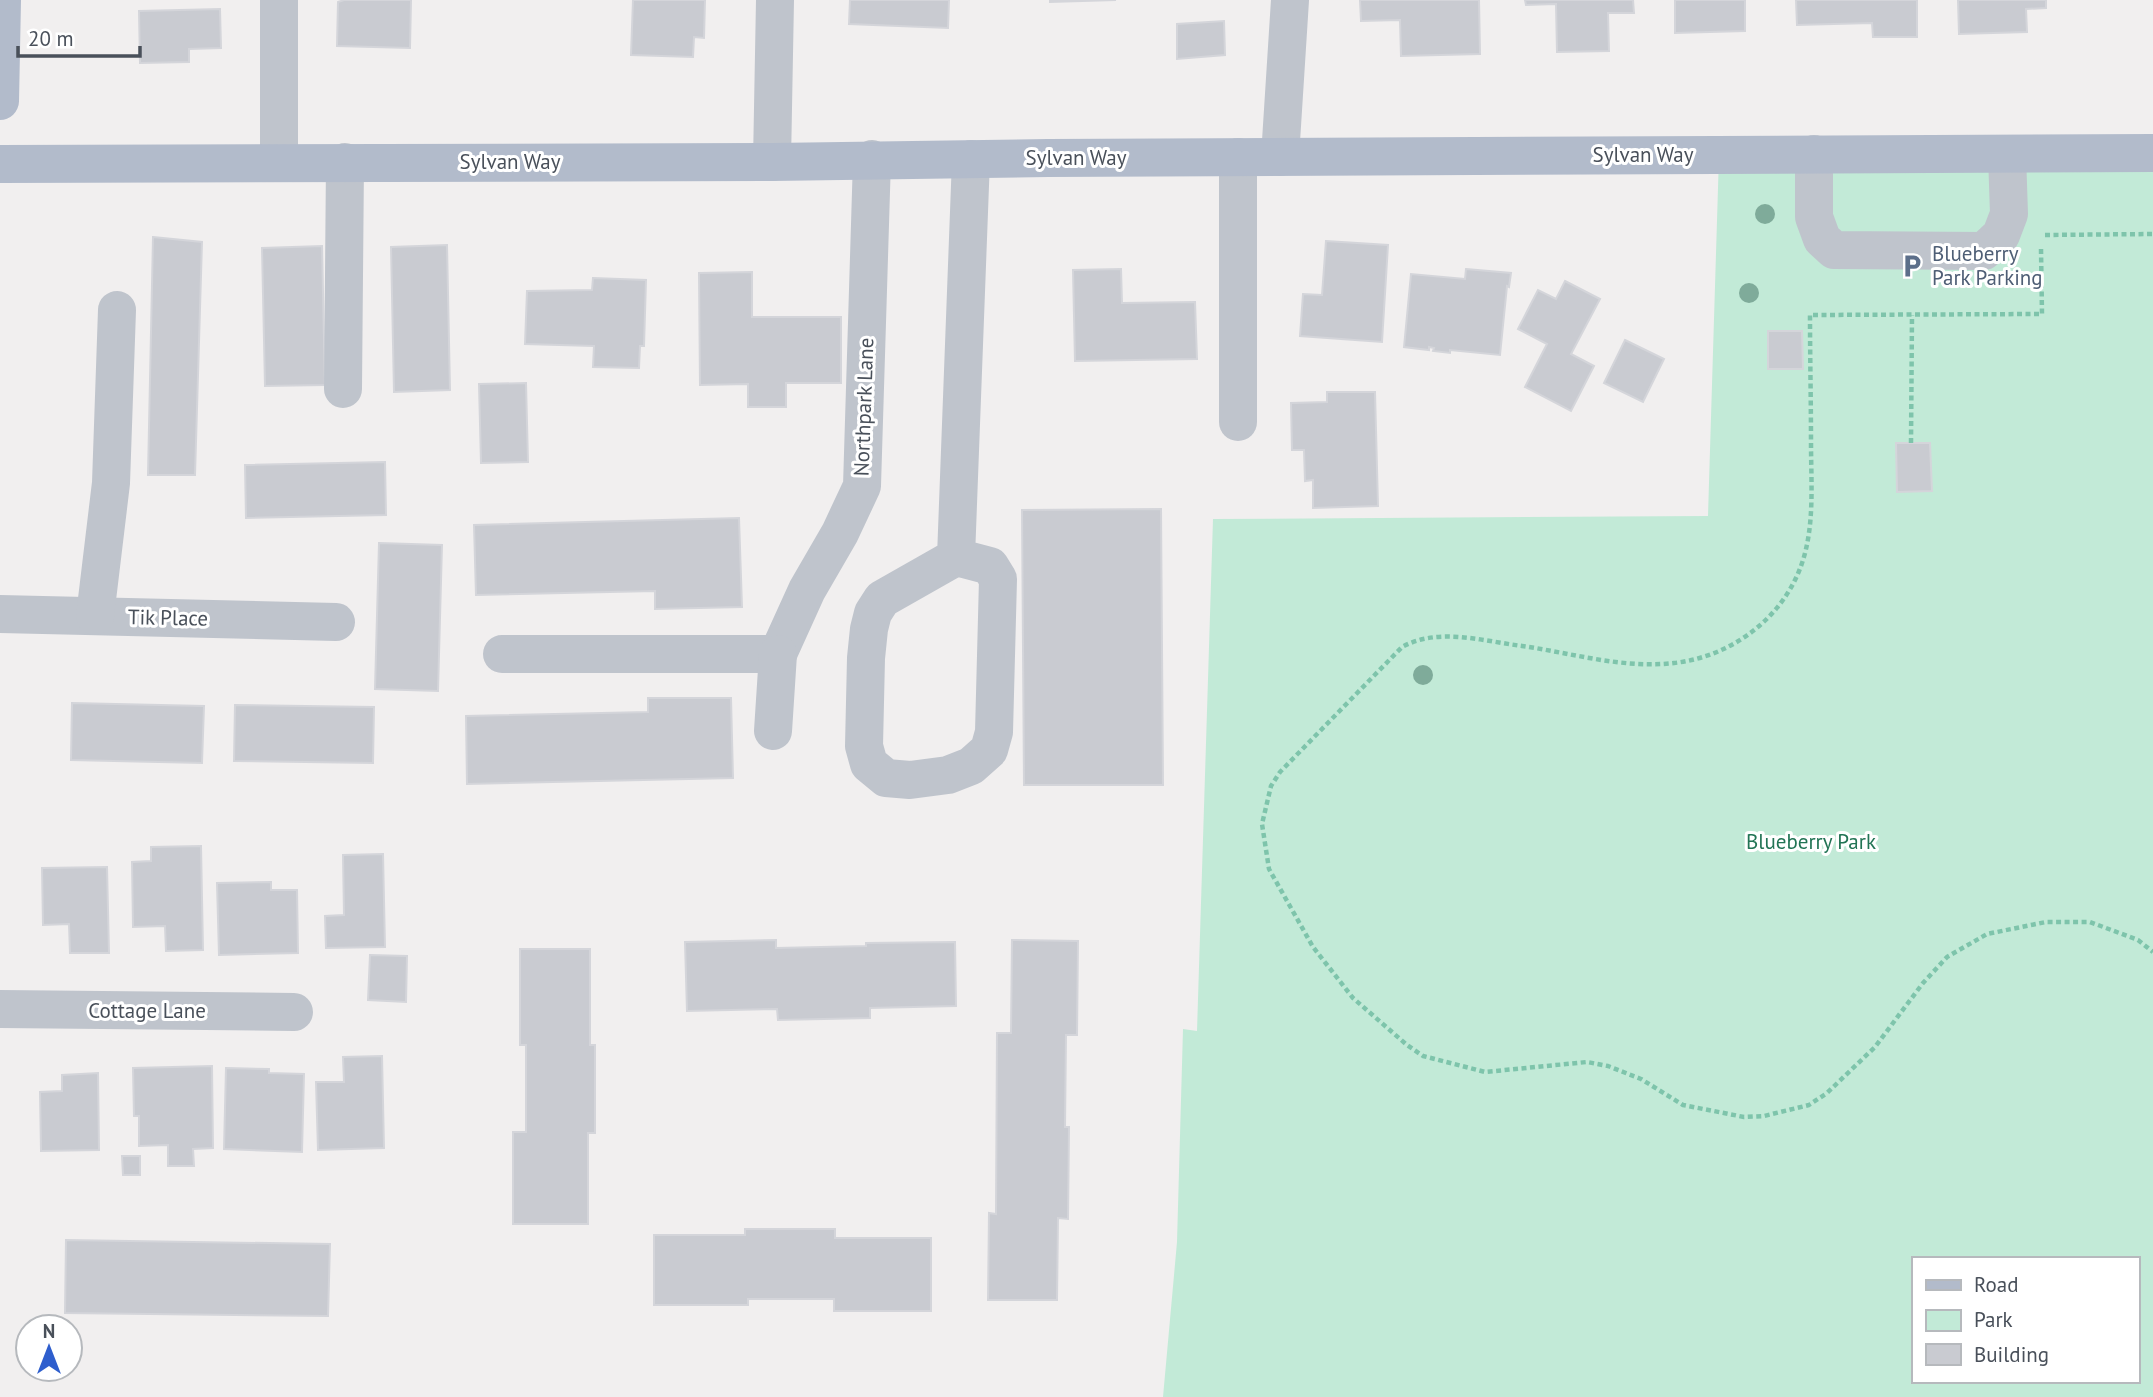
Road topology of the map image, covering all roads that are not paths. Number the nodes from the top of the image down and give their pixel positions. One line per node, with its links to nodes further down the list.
1 (2, 0): 5 (main road)
2 (279, 0): 13 (street)
3 (775, 0): 15 (street)
4 (1290, 0): 10 (street)
5 (0, 100)
6 (2153, 153): 8 (main road, Sylvan Way)
7 (1814, 154): 8 (main road, Sylvan Way); 8 (street); 10 (main road, Sylvan Way)
8 (2007, 154)
9 (1238, 158): 10 (main road, Sylvan Way); 12 (main road, Sylvan Way); 19 (street)
10 (1280, 158)
11 (872, 159): 12 (main road, Sylvan Way); 15 (main road, Sylvan Way); 25 (street, Northpark Lane)
12 (971, 159): 20 (street)
13 (279, 162): 14 (main road, Sylvan Way); 16 (main road, Sylvan Way)
14 (345, 162): 15 (main road, Sylvan Way); 18 (street)
15 (772, 162)
16 (0, 164)
17 (117, 310): 22 (street)
18 (343, 389)
19 (1238, 422)
20 (956, 557): 20 (street)
21 (0, 614): 22 (street, Tik Place)
22 (95, 616): 23 (street, Tik Place)
23 (336, 621)
24 (502, 654): 25 (street)
25 (778, 654): 26 (street)
26 (773, 731)
27 (0, 1010): 28 (street, Cottage Lane)
28 (294, 1012)

